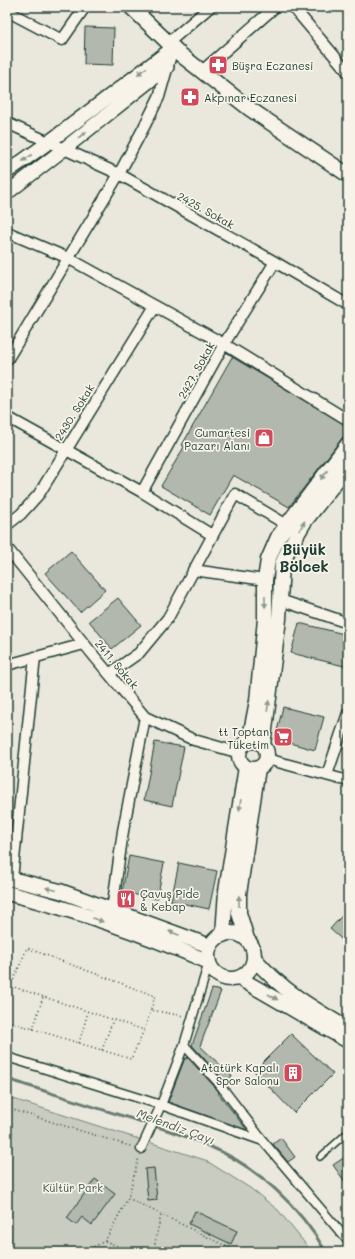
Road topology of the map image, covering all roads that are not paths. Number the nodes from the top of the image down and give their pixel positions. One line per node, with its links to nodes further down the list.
1 (9, 7): 7 (street)
2 (85, 7): 7 (street)
3 (132, 7): 8 (main road)
4 (210, 7): 8 (street)
5 (276, 7): 10 (street)
6 (293, 7): 11 (street)
7 (7, 12)
8 (174, 49): 9 (street); 10 (main road); 13 (street, one-way to 13)
9 (167, 67): 14 (street, one-way to 9); 16 (street)
10 (202, 72): 17 (main road)
11 (348, 72)
12 (7, 123): 13 (street, 2425. Sokak)
13 (49, 142): 14 (street, 2425. Sokak); 15 (street, one-way to 15)
14 (64, 149): 16 (street, 2425. Sokak); 18 (street)
15 (7, 172)
16 (119, 174): 20 (street); 21 (street, 2425. Sokak)
17 (348, 174)
18 (7, 193)
19 (7, 232): 20 (street)
20 (68, 258): 23 (street); 25 (street)
21 (275, 262): 22 (street, 2425. Sokak); 24 (street, 2427. Sokak)
22 (348, 304)
23 (155, 306): 24 (street); 29 (street, 2430. Sokak)
24 (224, 344): 27 (street); 31 (street, 2427. Sokak)
25 (9, 353)
26 (7, 417): 29 (street)
27 (348, 420)
28 (348, 444): 33 (main road, one-way to 33)
29 (65, 450): 31 (street); 32 (street, 2430. Sokak)
30 (348, 466): 38 (main road, one-way to 30)
31 (142, 492): 34 (street)
32 (7, 525)
33 (287, 525): 34 (street); 37 (main road)
34 (212, 535): 36 (street)
35 (8, 551): 40 (street, 2411. Sokak)
36 (193, 570): 37 (street); 43 (street)
37 (265, 580): 46 (main road, one-way to 46)
38 (280, 600): 39 (street); 46 (main road, one-way to 38)
39 (348, 623)
40 (84, 644): 41 (street); 43 (street, 2411. Sokak)
41 (35, 657): 42 (street); 51 (street)
42 (7, 665)
43 (109, 674): 45 (street, 2411. Sokak)
44 (348, 712): 49 (street)
45 (145, 718): 47 (street, 2411. Sokak); 53 (street)
46 (256, 743): 47 (main road); 48 (main road)
47 (240, 753): 48 (main road)
48 (257, 765): 49 (street); 54 (main road, one-way to 54); 55 (main road, one-way to 48)
49 (327, 775): 50 (street)
50 (348, 781)
51 (10, 879): 53 (main road, one-way to 51)
52 (7, 893): 58 (main road, one-way to 58)
53 (112, 910): 56 (main road, one-way to 53)
54 (223, 935): 55 (main road); 56 (main road)
55 (247, 939): 57 (main road)
56 (210, 946): 58 (main road)
57 (254, 958): 59 (main road); 60 (main road)
58 (209, 962): 59 (main road); 62 (street)
59 (239, 978): 61 (main road, one-way to 61)
60 (348, 1029)
61 (348, 1041)
62 (184, 1045): 64 (street); 66 (street)
63 (7, 1057): 64 (street)
64 (161, 1105): 66 (street); 67 (street)
65 (348, 1132): 68 (lane)
66 (263, 1141): 69 (street)
67 (141, 1149)
68 (320, 1157)
69 (348, 1241)

